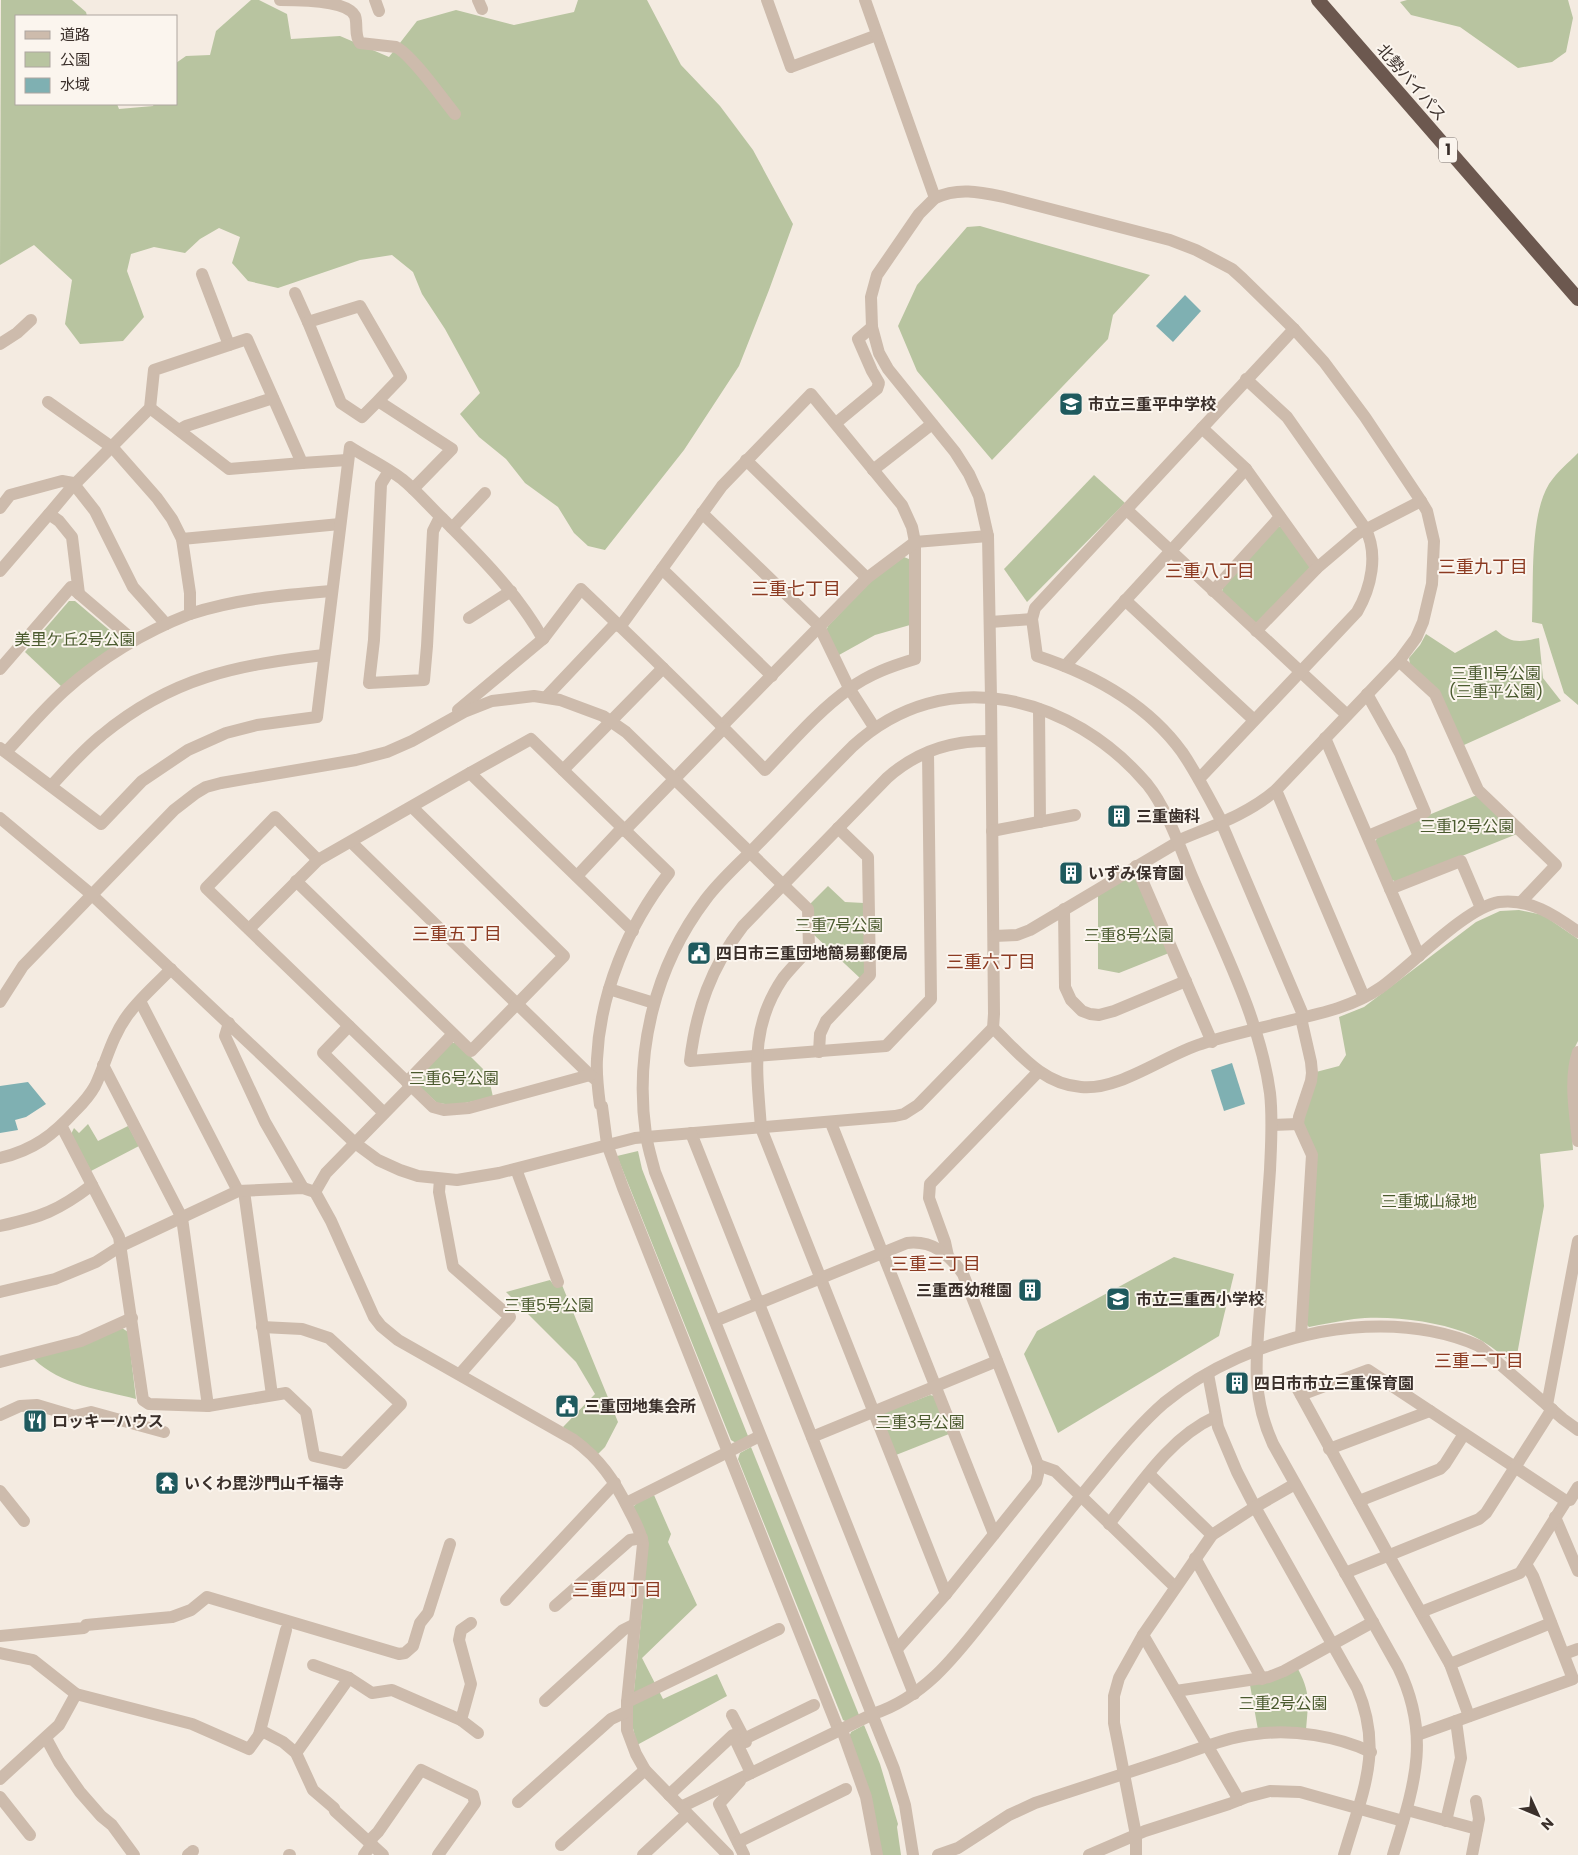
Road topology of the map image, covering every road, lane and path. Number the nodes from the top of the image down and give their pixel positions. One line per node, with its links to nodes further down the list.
1 (280, 0): 6 (street)
2 (767, 0): 5 (street)
3 (865, 0): 5 (street)
4 (1318, 0): 10 (highway, 北勢バイパス / 1)
5 (878, 35): 7 (street)
6 (454, 114)
7 (935, 198): 13 (street); 14 (street)
8 (202, 274): 16 (street)
9 (295, 293): 12 (street)
10 (1578, 300)
11 (30, 320): 15 (street)
12 (308, 322): 19 (street); 19 (street)
13 (872, 328): 22 (street); 23 (street)
14 (1294, 329): 17 (street); 36 (street)
15 (0, 344)
16 (229, 345): 18 (street); 21 (street)
17 (1246, 379): 24 (street); 45 (street)
18 (273, 398): 25 (street); 29 (street)
19 (378, 401): 34 (street)
20 (48, 402): 26 (street)
21 (150, 408): 25 (street); 26 (street)
22 (836, 423): 28 (street); 31 (street)
23 (932, 424): 31 (street); 46 (street)
24 (1202, 428): 30 (street); 38 (street)
25 (179, 430): 29 (street)
26 (112, 448): 33 (street); 47 (street)
27 (347, 460): 29 (street); 32 (street); 43 (street)
28 (746, 460): 39 (street); 53 (street)
29 (302, 463)
30 (1246, 469): 42 (street); 49 (street)
31 (873, 470): 48 (street)
32 (389, 471): 34 (street); 41 (street)
33 (75, 485): 37 (street); 40 (street); 63 (street)
34 (413, 489): 41 (street)
35 (485, 493): 44 (street)
36 (1422, 501): 45 (street); 70 (street)
37 (0, 508)
38 (1127, 510): 49 (street); 61 (street)
39 (702, 513): 51 (street); 65 (street)
40 (49, 514): 52 (street); 57 (street)
41 (440, 517): 44 (street)
42 (1280, 517): 50 (street); 55 (street)
43 (340, 524): 47 (street); 54 (street)
44 (452, 528): 56 (street)
45 (1365, 528): 50 (street); 74 (street)
46 (988, 536): 48 (street); 62 (street)
47 (182, 539): 59 (street)
48 (915, 542): 53 (street); 76 (street)
49 (1170, 551): 55 (street); 58 (street)
50 (1317, 568): 66 (street)
51 (662, 569): 64 (street); 75 (street)
52 (0, 571)
53 (867, 578): 65 (street)
54 (331, 591): 59 (street); 69 (street)
55 (1213, 591): 66 (street)
56 (512, 592): 60 (street); 67 (street)
57 (79, 594): 68 (street); 73 (street)
58 (1125, 600): 71 (street); 82 (street)
59 (190, 614): 63 (street)
60 (469, 618)
61 (1032, 619): 62 (street); 71 (street)
62 (990, 622): 79 (street)
63 (166, 624): 68 (street)
64 (618, 625): 67 (street); 72 (street); 78 (street)
65 (819, 626): 75 (street); 76 (street)
66 (1256, 631): 74 (street)
67 (543, 638): 84 (street)
68 (133, 640): 89 (street)
69 (324, 655): 95 (street); 95 (street)
70 (1399, 661): 77 (street); 116 (street)
71 (1065, 666): 93 (street)
72 (662, 668): 83 (street); 85 (street)
73 (0, 669)
74 (1300, 672): 81 (street); 82 (street)
75 (772, 676): 85 (street)
76 (849, 688): 85 (street); 86 (street)
77 (1367, 694): 81 (street); 105 (street)
78 (546, 697): 83 (street); 84 (street)
79 (991, 698): 80 (street); 86 (street); 88 (street)
80 (1039, 709): 100 (street); 106 (street)
81 (1347, 715): 87 (street)
82 (1254, 720): 93 (street)
83 (611, 721): 91 (street); 94 (street)
84 (441, 724): 115 (street)
85 (723, 727): 94 (street)
86 (874, 727): 108 (street)
87 (1325, 738): 96 (street); 105 (street)
88 (991, 741): 90 (street); 104 (street)
89 (3, 750): 95 (street)
90 (928, 752): 102 (street); 139 (street)
91 (563, 770): 92 (street); 103 (street)
92 (470, 773): 97 (street); 111 (street)
93 (1199, 778): 101 (street)
94 (674, 779): 103 (street); 108 (street)
95 (51, 786)
96 (1276, 790): 101 (street); 127 (street)
97 (412, 807): 107 (street); 131 (street)
98 (1075, 815): 100 (street)
99 (0, 818): 115 (street)
100 (1040, 822): 104 (street)
101 (1222, 822): 106 (street); 132 (street)
102 (838, 828): 113 (street); 139 (street)
103 (623, 829): 111 (street); 120 (street)
104 (992, 831): 122 (street)
105 (1368, 836): 114 (street)
106 (1177, 841): 110 (street); 136 (street)
107 (351, 842): 109 (street); 131 (street)
108 (749, 853): 113 (street); 130 (street)
109 (318, 860): 112 (street); 119 (street)
110 (1136, 866): 118 (street); 125 (street)
111 (577, 876): 120 (street)
112 (296, 881): 119 (street); 137 (street)
113 (783, 885): 141 (street); 141 (street)
114 (1390, 889): 117 (street); 123 (street)
115 (91, 894): 124 (street); 128 (street)
116 (1522, 901): 117 (street); 121 (street)
117 (1481, 908): 123 (street)
118 (1064, 909): 122 (street); 125 (street)
119 (249, 929): 134 (street)
120 (633, 931): 126 (street)
121 (1578, 932)
122 (994, 936): 135 (street)
123 (1419, 956): 127 (street)
124 (171, 969): 129 (street); 133 (street)
125 (1186, 981): 138 (street)
126 (609, 989): 130 (street); 144 (street)
127 (1364, 998): 132 (street)
128 (0, 1002)
129 (140, 1002): 142 (street); 162 (street)
130 (654, 1003): 153 (street)
131 (518, 1004): 137 (street); 144 (street)
132 (1302, 1018): 136 (street); 148 (street)
133 (228, 1023): 155 (street); 161 (street)
134 (349, 1026): 145 (street); 146 (street)
135 (993, 1028): 143 (street); 147 (street)
136 (1256, 1029): 138 (street); 149 (street)
137 (453, 1034): 145 (street)
138 (1212, 1042): 143 (street)
139 (819, 1052): 141 (street)
140 (1578, 1052): 154 (street)
141 (756, 1057): 151 (street)
142 (102, 1065): 150 (street); 163 (street)
143 (1038, 1072): 168 (street)
144 (593, 1078): 145 (street); 156 (street)
145 (409, 1084): 146 (street)
146 (384, 1113): 155 (street)
147 (831, 1123): 151 (street); 167 (street)
148 (1298, 1124): 149 (street); 176 (street)
149 (1272, 1125): 177 (street)
150 (62, 1126): 157 (street); 160 (street)
151 (761, 1128): 152 (street); 169 (street)
152 (691, 1133): 153 (street); 172 (street)
153 (646, 1136): 156 (street); 174 (street)
154 (1578, 1141)
155 (354, 1143): 159 (street); 161 (street)
156 (607, 1144): 158 (street); 196 (street)
157 (0, 1158)
158 (516, 1169): 159 (street); 170 (street)
159 (440, 1179): 180 (street)
160 (92, 1184): 164 (street); 166 (street)
161 (309, 1190): 162 (street); 180 (street)
162 (241, 1191): 163 (street); 175 (street)
163 (182, 1218): 166 (street); 184 (street)
164 (0, 1226)
165 (1578, 1241): 185 (street)
166 (122, 1246): 171 (street); 173 (street)
167 (881, 1252): 168 (street); 169 (street); 182 (street)
168 (948, 1256): 178 (street)
169 (821, 1278): 172 (street); 186 (street)
170 (558, 1282)
171 (0, 1292)
172 (758, 1303): 174 (street); 194 (street)
173 (132, 1318): 179 (street); 184 (street)
174 (715, 1321): 193 (street)
175 (262, 1327): 183 (street); 183 (street)
176 (1301, 1336): 177 (street); 185 (street)
177 (1257, 1349): 181 (street); 201 (street)
178 (997, 1361): 182 (street); 197 (street)
179 (0, 1362)
180 (460, 1374): 200 (street)
181 (1208, 1374): 189 (street); 204 (street)
182 (934, 1387): 186 (street); 212 (street)
183 (272, 1395): 184 (street)
184 (208, 1406)
185 (1549, 1407): 190 (street); 198 (street)
186 (874, 1411): 194 (street); 222 (street)
187 (1430, 1411): 192 (street); 195 (street); 195 (street)
188 (0, 1415): 191 (street)
189 (1215, 1417): 199 (street); 208 (street)
190 (1578, 1430)
191 (164, 1432)
192 (1464, 1434): 198 (street); 205 (street)
193 (760, 1436): 196 (street); 249 (street)
194 (812, 1437): 235 (street)
195 (1329, 1449): 205 (street)
196 (728, 1452): 207 (street); 254 (street)
197 (1038, 1465): 204 (street); 212 (street)
198 (1514, 1467): 206 (street); 216 (street)
199 (1149, 1474): 211 (street); 213 (street)
200 (615, 1483): 207 (street); 223 (street)
201 (1296, 1484): 208 (street); 220 (street)
202 (1578, 1487): 206 (street)
203 (0, 1491): 210 (street)
204 (1080, 1496): 211 (street); 245 (street)
205 (1359, 1501): 216 (street)
206 (1566, 1501): 209 (street)
207 (626, 1503): 214 (street)
208 (1255, 1508): 213 (street); 234 (street)
209 (1556, 1517): 218 (street); 219 (street)
210 (24, 1521)
211 (1109, 1524): 221 (street)
212 (994, 1534): 222 (street)
213 (1212, 1535): 217 (street)
214 (642, 1538): 224 (street); 229 (street)
215 (450, 1544): 233 (street)
216 (1389, 1556): 220 (street); 225 (street)
217 (1196, 1558): 221 (street); 242 (street)
218 (1526, 1564): 225 (street); 228 (street)
219 (1578, 1572)
220 (1346, 1574): 226 (street)
221 (1175, 1587): 232 (street)
222 (946, 1594): 235 (street)
223 (506, 1600)
224 (555, 1606)
225 (1421, 1612): 239 (street)
226 (1373, 1622): 234 (street); 257 (street)
227 (471, 1623): 252 (street)
228 (1551, 1623): 238 (street); 239 (street)
229 (635, 1624): 246 (street); 248 (street)
230 (779, 1629): 248 (street)
231 (286, 1630): 256 (street)
232 (1143, 1635): 243 (street); 265 (street)
233 (0, 1636)
234 (1332, 1645): 242 (street); 261 (street)
235 (897, 1649): 245 (street)
236 (1578, 1649): 238 (street)
237 (0, 1653): 244 (street)
238 (1564, 1654): 251 (street)
239 (1450, 1664): 251 (street)
240 (314, 1665): 241 (street)
241 (349, 1678): 252 (street); 262 (street)
242 (1262, 1678): 243 (street)
243 (1176, 1691): 260 (street)
244 (76, 1694): 256 (street); 258 (street)
245 (914, 1694): 249 (street)
246 (545, 1701)
247 (814, 1705): 259 (street)
248 (626, 1707): 263 (street); 272 (street)
249 (872, 1714): 254 (street); 292 (street)
250 (732, 1715): 259 (street)
251 (1469, 1716): 253 (street)
252 (461, 1720): 255 (street)
253 (1456, 1721): 257 (street); 276 (street)
254 (840, 1730): 264 (street); 291 (street)
255 (478, 1733)
256 (260, 1735): 262 (street)
257 (1416, 1735): 275 (street)
258 (46, 1738): 266 (street); 284 (street)
259 (744, 1739): 264 (street)
260 (1207, 1746): 261 (street); 265 (street); 270 (street)
261 (1371, 1752): 273 (street)
262 (296, 1753): 281 (street)
263 (645, 1770): 268 (street); 282 (street)
264 (751, 1773): 268 (street); 274 (street); 280 (street)
265 (1123, 1774): 279 (street); 283 (street)
266 (0, 1779)
267 (846, 1789): 280 (street)
268 (669, 1795): 274 (street)
269 (0, 1796): 278 (street)
270 (1239, 1800): 273 (street); 279 (street)
271 (1476, 1801): 277 (street)
272 (518, 1802)
273 (1358, 1809): 275 (street); 296 (street)
274 (684, 1811): 288 (street); 289 (street)
275 (1405, 1815): 276 (street); 297 (street)
276 (1446, 1821): 277 (street)
277 (1477, 1829): 298 (street)
278 (30, 1835)
279 (1136, 1835): 294 (street); 295 (street)
280 (738, 1842): 290 (street)
281 (371, 1843): 285 (street); 286 (street); 287 (street)
282 (562, 1845)
283 (958, 1852): 293 (street)
284 (134, 1855)
285 (364, 1855)
286 (383, 1855)
287 (438, 1855)
288 (643, 1855)
289 (728, 1855)
290 (744, 1855)
291 (877, 1855)
292 (914, 1855)
293 (938, 1855)
294 (1089, 1855)
295 (1136, 1855)
296 (1344, 1855)
297 (1393, 1855)
298 (1472, 1855)

